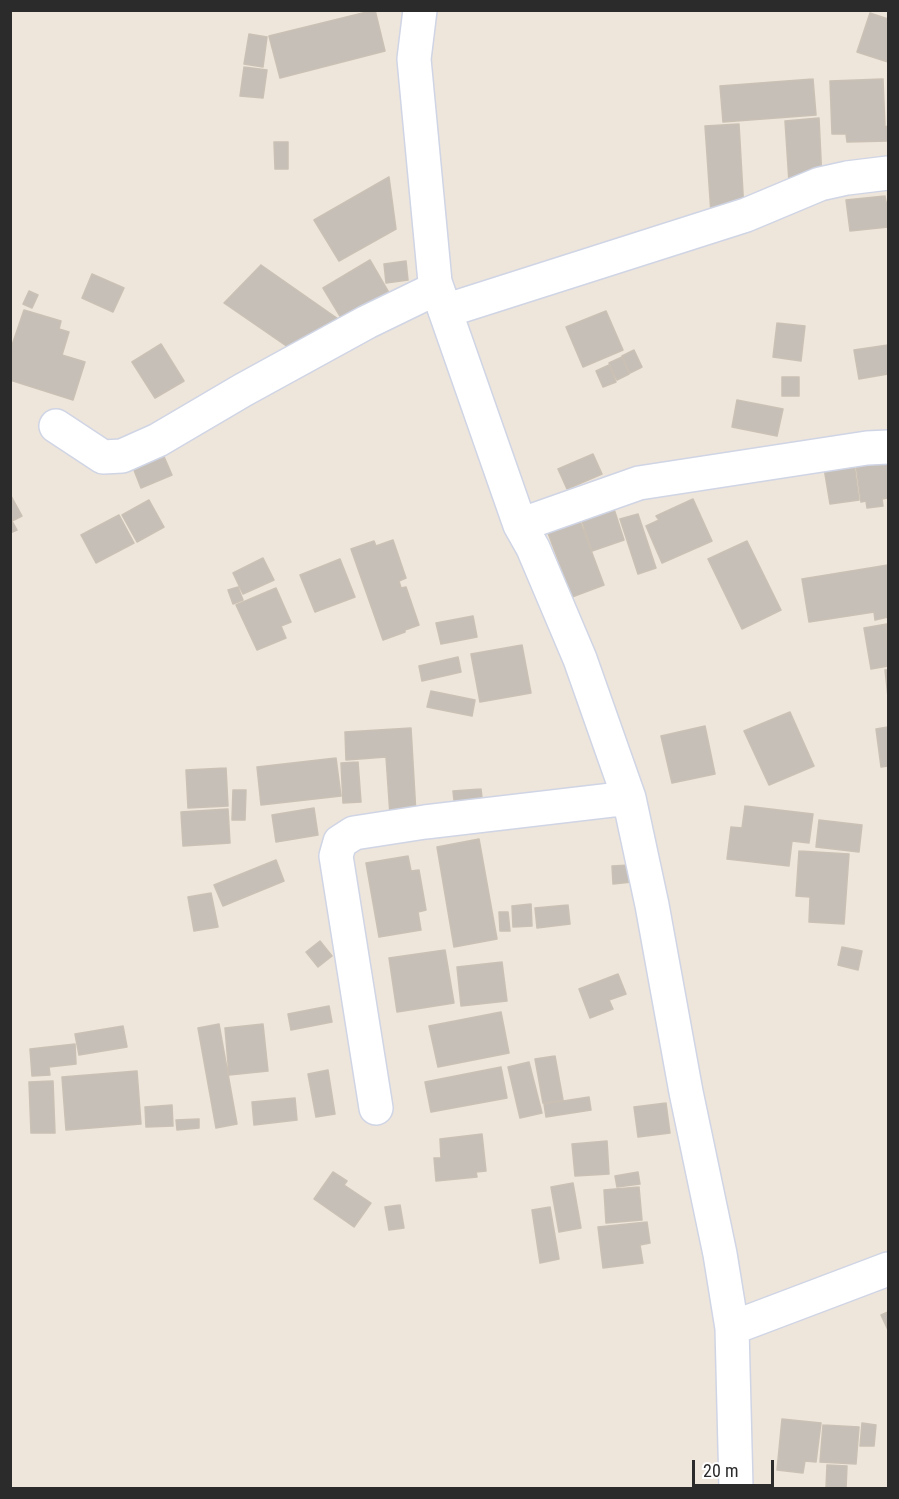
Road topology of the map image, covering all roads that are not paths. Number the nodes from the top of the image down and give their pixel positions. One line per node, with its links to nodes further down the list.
1 (420, 10): 3 (street)
2 (888, 173): 3 (street)
3 (441, 299): 4 (street); 6 (street)
4 (56, 426)
5 (888, 447): 6 (street)
6 (520, 525): 7 (street)
7 (629, 798): 8 (street); 10 (street)
8 (376, 1108)
9 (888, 1269): 10 (street)
10 (732, 1329): 11 (street)
11 (736, 1488)

